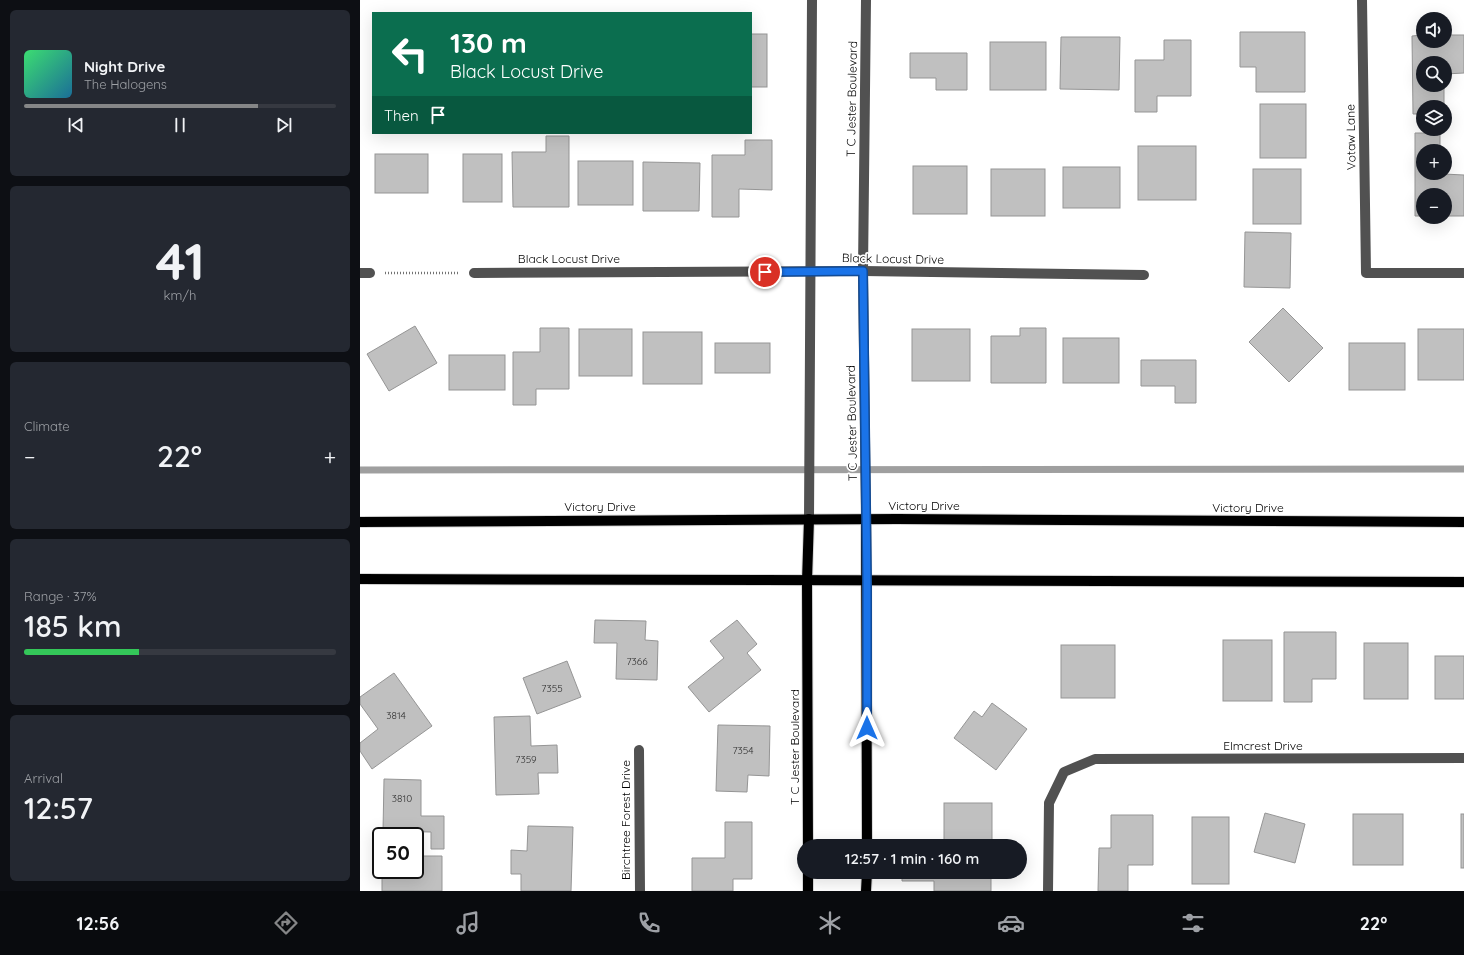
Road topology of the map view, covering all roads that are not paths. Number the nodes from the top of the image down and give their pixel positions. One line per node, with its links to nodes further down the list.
1 (812, 0): 5 (street, T C Jester Boulevard)
2 (866, 0): 4 (street, T C Jester Boulevard)
3 (1362, 0): 7 (street, Votaw Lane)
4 (863, 271): 5 (street, Black Locust Drive); 8 (street, Black Locust Drive); 10 (street, T C Jester Boulevard)
5 (811, 272): 6 (street, Black Locust Drive); 9 (street, T C Jester Boulevard)
6 (474, 273)
7 (1464, 273)
8 (1144, 275)
9 (809, 519): 10 (main road, Victory Drive); 11 (main road, Victory Drive); 14 (main road, T C Jester Boulevard)
10 (866, 519): 12 (main road, Victory Drive); 15 (main road, T C Jester Boulevard)
11 (360, 522)
12 (1464, 522)
13 (360, 579): 14 (main road)
14 (807, 581): 15 (main road); 19 (main road, T C Jester Boulevard)
15 (867, 582): 16 (main road); 20 (main road, T C Jester Boulevard)
16 (1464, 582)
17 (639, 750): 23 (street, Birchtree Forest Drive)
18 (1464, 758): 26 (street, Elmcrest Drive)
19 (808, 839)
20 (867, 839)
21 (808, 879): 24 (main road)
22 (866, 879): 25 (main road)
23 (640, 891)
24 (808, 891)
25 (866, 891)
26 (1048, 891)

